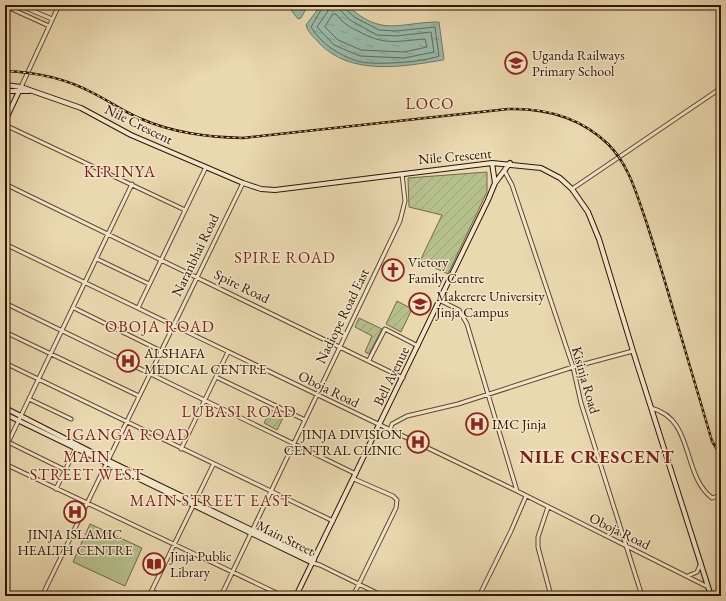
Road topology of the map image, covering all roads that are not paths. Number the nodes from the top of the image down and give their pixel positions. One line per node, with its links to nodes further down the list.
1 (19, 5): 4 (street)
2 (59, 5): 4 (street)
3 (8, 6): 5 (street)
4 (52, 19): 5 (street)
5 (49, 26): 7 (street)
6 (5, 85): 7 (street, Nile Crescent)
7 (21, 87): 10 (street); 11 (street, Nile Crescent)
8 (721, 88): 23 (street)
9 (5, 91): 10 (street)
10 (19, 91): 11 (street); 12 (street)
11 (32, 91): 16 (street, Nile Crescent)
12 (5, 121)
13 (5, 124): 22 (street)
14 (492, 163): 15 (street, Nile Crescent); 17 (street, Nile Crescent); 20 (street)
15 (510, 164): 18 (street); 23 (street, Nile Crescent)
16 (206, 167): 19 (street, Nile Crescent); 24 (street)
17 (402, 172): 19 (street, Nile Crescent); 39 (street, Nadiope Road East)
18 (505, 172): 20 (street); 47 (street, Kisinja Road)
19 (243, 183): 29 (street, Naranbhai Road)
20 (495, 183): 32 (street, Bell Avenue)
21 (5, 184): 25 (street, Spire Road)
22 (132, 184): 24 (street); 25 (street)
23 (572, 189): 42 (street, Nile Crescent)
24 (185, 210): 28 (street)
25 (109, 234): 27 (street); 28 (street, Spire Road)
26 (5, 244): 30 (street, Oboja Road)
27 (97, 259): 30 (street); 31 (street)
28 (161, 260): 29 (street, Spire Road); 31 (street)
29 (197, 277): 36 (street, Naranbhai Road); 39 (street, Spire Road)
30 (85, 283): 34 (street); 35 (street, Oboja Road)
31 (149, 284): 35 (street)
32 (439, 300): 40 (street, Bell Avenue); 52 (street)
33 (5, 303): 37 (street)
34 (74, 308): 37 (street); 41 (street)
35 (138, 308): 36 (street, Oboja Road)
36 (174, 325): 41 (street, Naranbhai Road); 43 (street, Oboja Road)
37 (62, 331): 44 (street); 48 (street)
38 (5, 332): 44 (street)
39 (340, 346): 45 (street, Spire Road); 53 (street, Nadiope Road East)
40 (418, 346): 45 (street); 50 (street, Bell Avenue)
41 (161, 351): 48 (street, Naranbhai Road)
42 (633, 351): 47 (street); 58 (street, Nile Crescent)
43 (228, 352): 49 (street); 53 (street, Oboja Road)
44 (51, 354): 51 (street); 54 (street)
45 (369, 360): 50 (street, Spire Road)
46 (5, 363): 51 (street)
47 (573, 367): 52 (street); 88 (street, Kisinja Road)
48 (150, 374): 54 (street, Naranbhai Road); 56 (street)
49 (216, 377): 56 (street); 62 (street)
50 (403, 378): 64 (street, Bell Avenue)
51 (38, 379): 55 (street); 63 (street)
52 (489, 394): 65 (street); 79 (street)
53 (316, 395): 62 (street, Nadiope Road East); 64 (street, Oboja Road)
54 (139, 396): 63 (street, Naranbhai Road)
55 (29, 399): 60 (street); 61 (street)
56 (204, 400): 67 (street); 70 (street)
57 (5, 408): 60 (street, Main Street)
58 (651, 408): 80 (street); 89 (street, Nile Crescent)
59 (5, 414): 60 (street, Main Street)
60 (20, 418): 66 (street); 68 (street, Main Street); 71 (street, Main Street)
61 (71, 419)
62 (305, 420): 67 (street, Nadiope Road East)
63 (127, 422): 70 (street); 71 (street, Naranbhai Road)
64 (380, 425): 65 (street, Oboja Road); 75 (street, Bell Avenue)
65 (390, 430): 79 (street, Oboja Road)
66 (8, 442): 69 (street); 74 (street)
67 (293, 444): 75 (street); 78 (street, Nadiope Road East)
68 (76, 448): 71 (street, Main Street); 74 (street)
69 (5, 449)
70 (181, 449): 73 (street)
71 (108, 462): 82 (street, Main Street); 83 (street, Naranbhai Road)
72 (5, 464): 77 (street)
73 (213, 465): 78 (street); 82 (street)
74 (65, 470): 77 (street)
75 (357, 474): 76 (street, Bell Avenue)
76 (354, 479): 85 (street, Bell Avenue); 93 (street)
77 (56, 489): 83 (street)
78 (270, 491): 85 (street); 86 (street, Nadiope Road East)
79 (517, 491): 81 (street, Oboja Road)
80 (721, 495)
81 (526, 496): 84 (street, Oboja Road); 104 (street)
82 (194, 503): 86 (street, Main Street); 87 (street)
83 (87, 504): 87 (street); 96 (street, Naranbhai Road)
84 (548, 507): 88 (street, Oboja Road); 105 (street)
85 (333, 521): 90 (street, Bell Avenue)
86 (252, 531): 90 (street, Main Street); 91 (street, Nadiope Road East)
87 (174, 544): 91 (street); 95 (street)
88 (626, 546): 92 (street, Oboja Road); 106 (street, Kisinja Road)
89 (701, 561): 92 (street); 94 (street, Nile Crescent)
90 (314, 562): 93 (street, Main Street); 101 (street, Bell Avenue)
91 (233, 572): 99 (street, Nadiope Road East); 100 (street)
92 (688, 576): 94 (street, Oboja Road)
93 (359, 584): 102 (street); 103 (street, Main Street)
94 (708, 587): 107 (street, Nile Crescent)
95 (152, 591): 97 (street); 98 (street)
96 (42, 596)
97 (149, 596)
98 (162, 596)
99 (221, 596)
100 (283, 596)
101 (296, 596)
102 (353, 596)
103 (383, 596)
104 (479, 596)
105 (551, 596)
106 (642, 596)
107 (711, 596)

